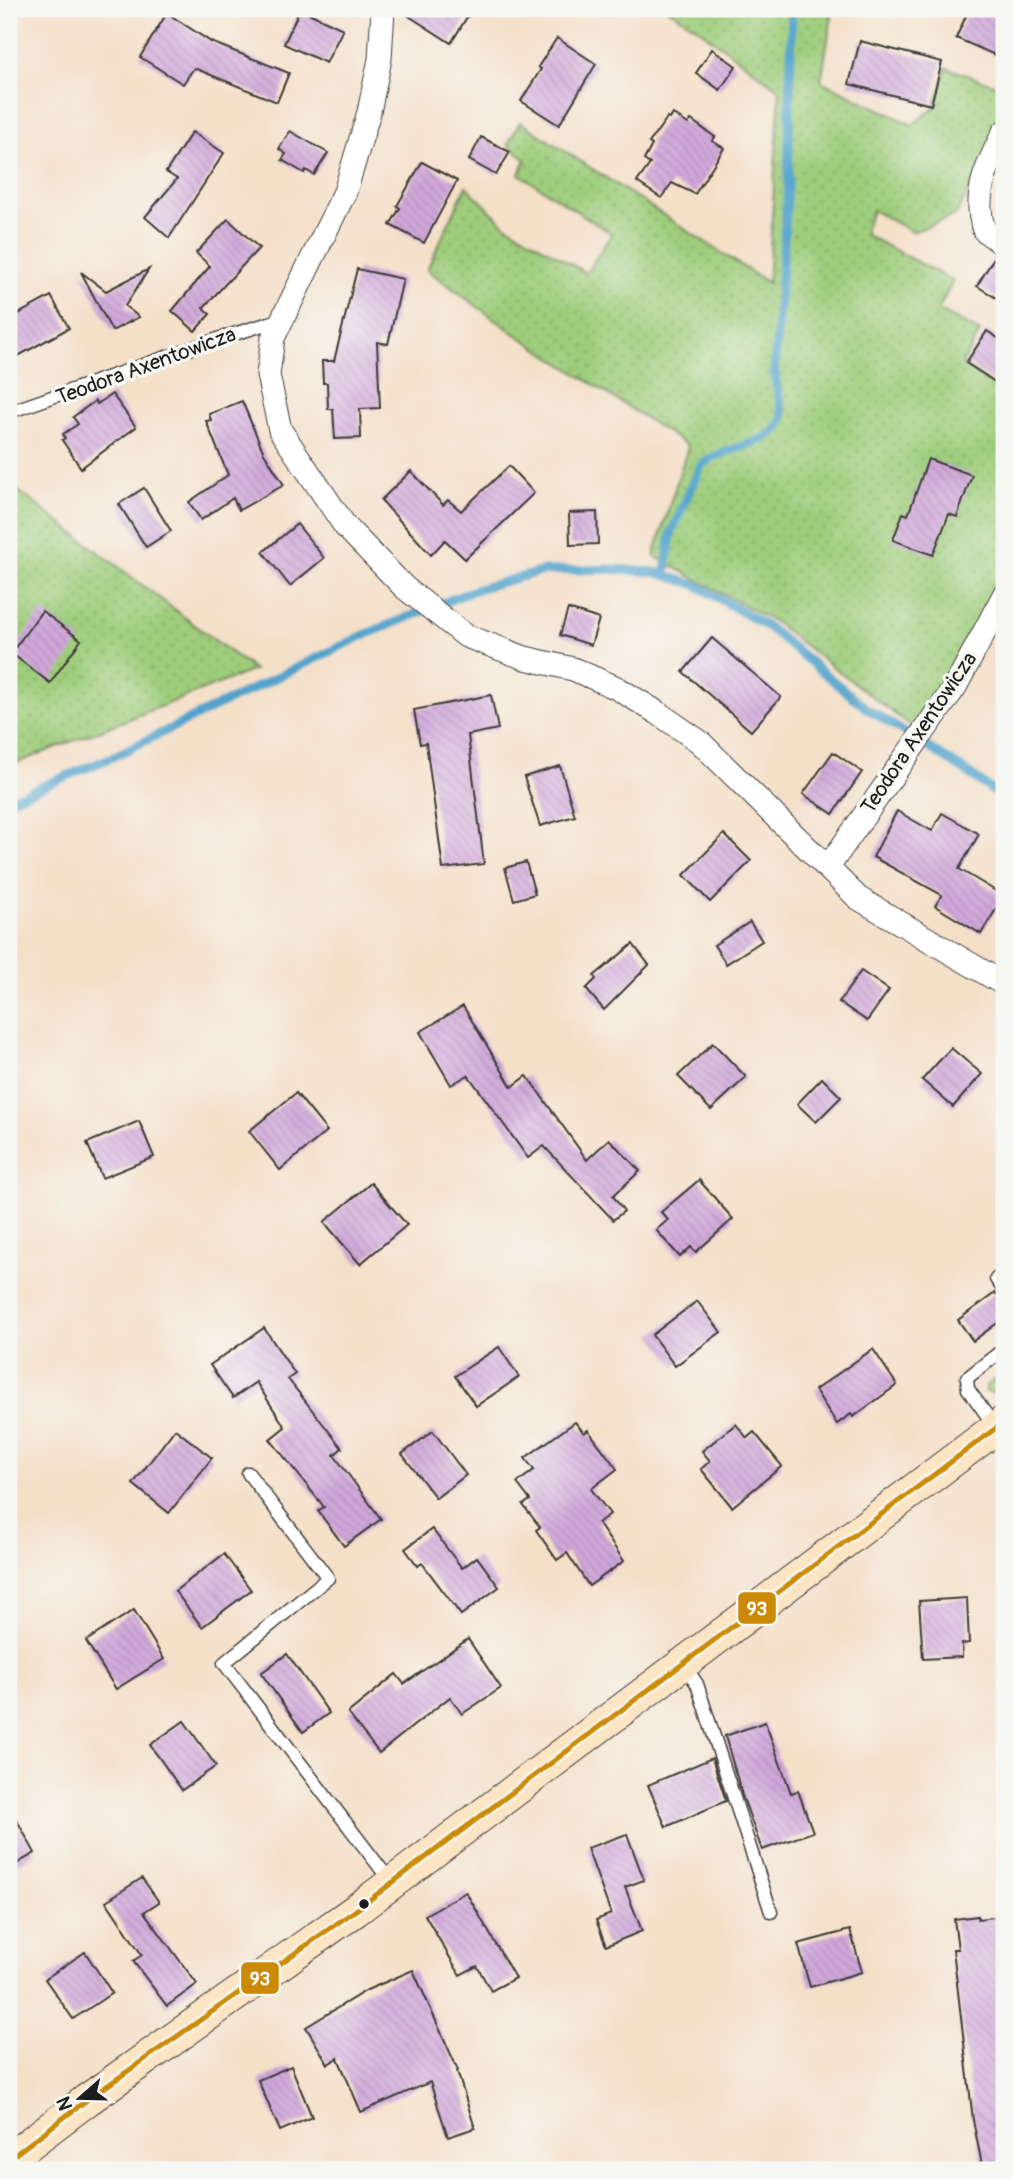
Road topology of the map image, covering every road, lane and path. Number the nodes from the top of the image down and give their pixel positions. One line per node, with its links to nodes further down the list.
1 (378, 10): 4 (street)
2 (1004, 132): 3 (street)
3 (1004, 245)
4 (282, 319): 5 (lane, Teodora Axentowicza); 7 (street)
5 (9, 412)
6 (1004, 595): 7 (street, Teodora Axentowicza)
7 (828, 867): 8 (street)
8 (1004, 984)
9 (1004, 1274): 10 (lane)
10 (1004, 1290)
11 (1004, 1349): 12 (lane)
12 (1000, 1425): 14 (street)
13 (248, 1473): 15 (lane)
14 (683, 1664): 15 (street); 16 (lane)
15 (392, 1883): 17 (street)
16 (771, 1912)
17 (9, 2158)

